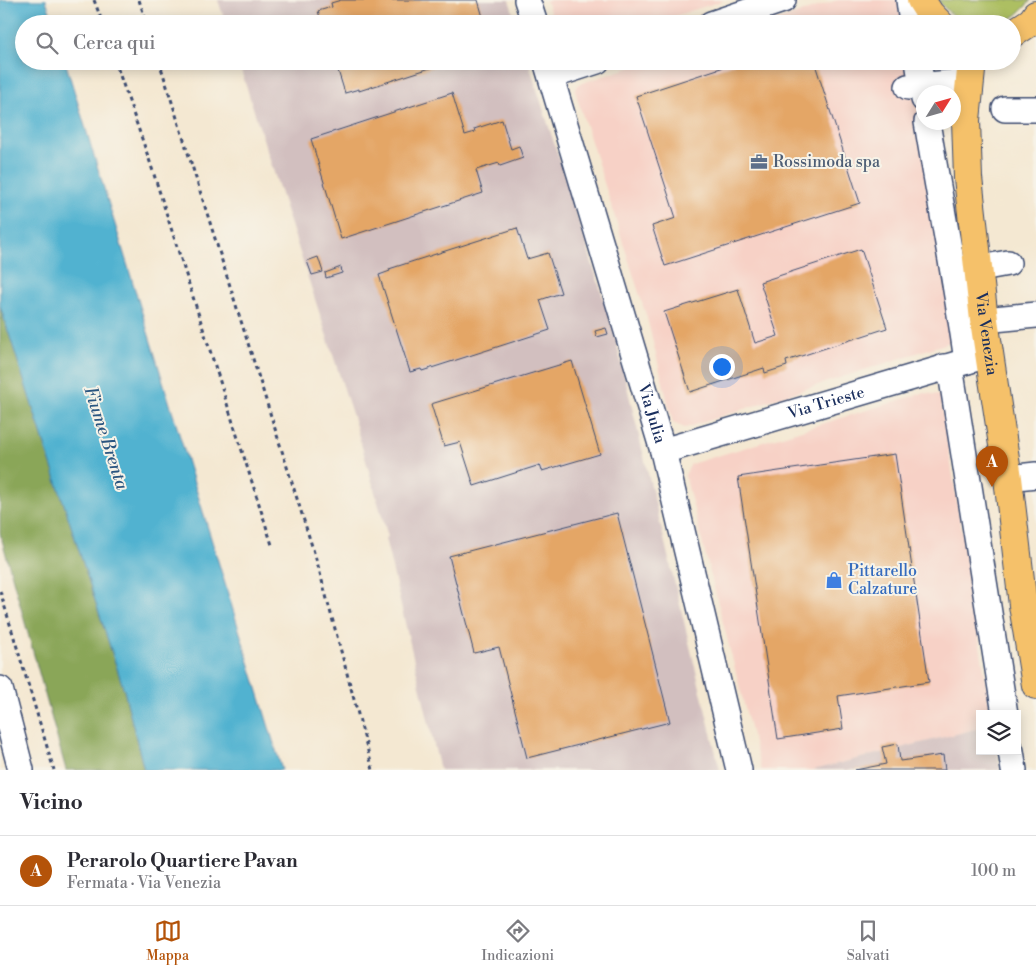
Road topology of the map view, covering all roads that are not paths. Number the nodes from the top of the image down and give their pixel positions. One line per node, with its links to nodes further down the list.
1 (527, 0): 5 (street)
2 (783, 0): 6 (street)
3 (909, 0): 7 (street)
4 (921, 0): 8 (main road)
5 (531, 15)
6 (738, 15)
7 (911, 15)
8 (931, 15)
9 (1036, 16): 10 (main road)
10 (1021, 28)
11 (549, 70): 22 (street, Via Julia)
12 (970, 73): 13 (street); 18 (main road, Via Venezia)
13 (918, 83)
14 (1004, 109): 15 (street)
15 (1036, 109)
16 (928, 130): 18 (street)
17 (1008, 263): 18 (street)
18 (959, 272): 20 (main road, Via Venezia); 21 (street)
19 (1036, 315): 20 (street)
20 (984, 320): 21 (main road, Via Venezia)
21 (967, 361): 22 (street, Via Trieste); 24 (main road, Via Venezia); 28 (street, Via Venezia)
22 (663, 451): 31 (street, Via Julia)
23 (1036, 475): 24 (street)
24 (1008, 478): 25 (main road, Via Venezia)
25 (1029, 605): 26 (main road, Via Venezia)
26 (1036, 686)
27 (0, 689): 30 (street)
28 (1004, 710)
29 (1012, 755): 32 (street)
30 (21, 770)
31 (739, 770)
32 (1014, 770)

